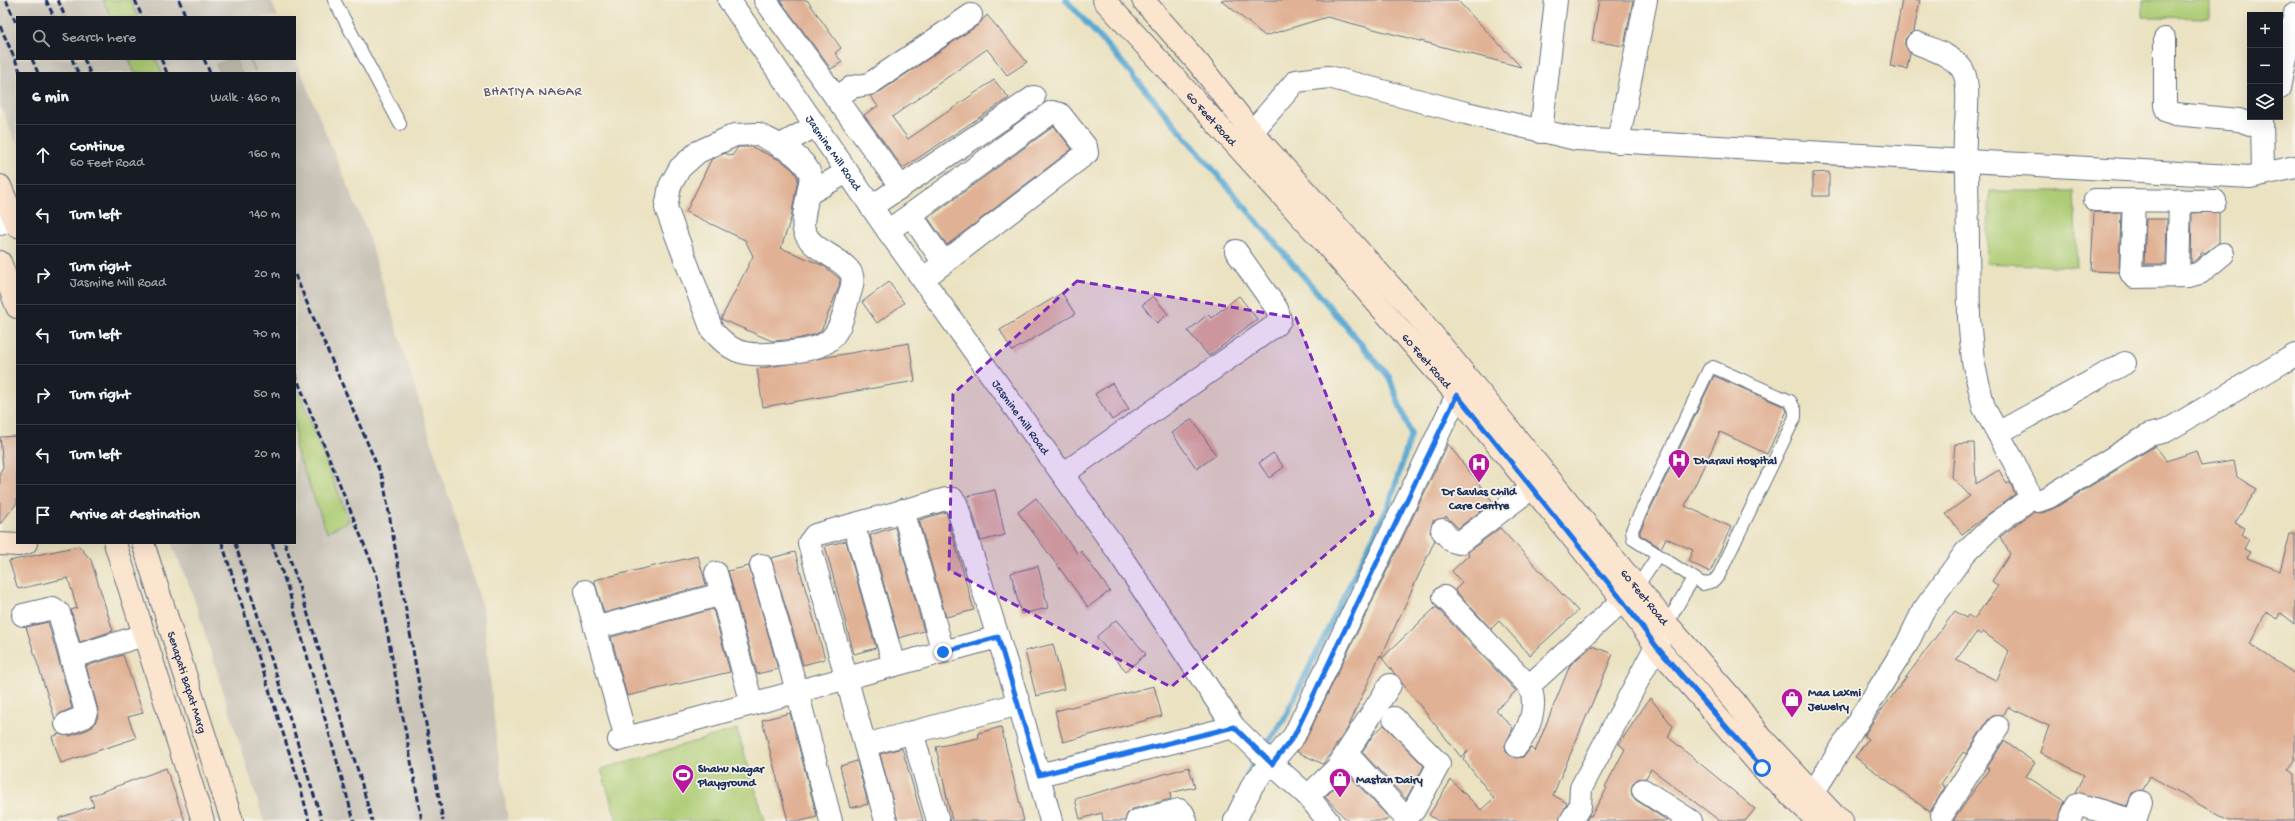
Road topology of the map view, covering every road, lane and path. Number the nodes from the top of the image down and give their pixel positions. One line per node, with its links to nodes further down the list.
1 (334, 0): 16 (lane)
2 (729, 0): 17 (street, Jasmine Mill Road)
3 (765, 0): 14 (street)
4 (1104, 0): 47 (main road, 60 Feet Road)
5 (1143, 0): 18 (main road, 60 Feet Road)
6 (1556, 0): 19 (street)
7 (1646, 0): 20 (street)
8 (2295, 13): 12 (street)
9 (971, 15): 14 (street)
10 (2164, 39): 15 (street)
11 (1917, 43): 22 (street)
12 (2281, 84)
13 (1034, 97): 28 (street)
14 (836, 98): 28 (street)
15 (2262, 122): 26 (street)
16 (400, 124)
17 (815, 126): 21 (street); 25 (street, Jasmine Mill Road)
18 (1252, 132): 19 (street); 62 (main road, 60 Feet Road)
19 (1541, 132): 20 (street)
20 (1618, 142): 22 (street)
21 (780, 146): 29 (street); 29 (street)
22 (1964, 160): 24 (street); 48 (street)
23 (2295, 167): 26 (street)
24 (2161, 171): 26 (street); 32 (street)
25 (847, 172): 29 (street); 34 (street, Jasmine Mill Road)
26 (2263, 174)
27 (0, 186): 36 (main road)
28 (901, 187): 34 (street)
29 (808, 194)
30 (2095, 200): 31 (street)
31 (2134, 200): 32 (street); 42 (street)
32 (2170, 200): 33 (street); 42 (street)
33 (2215, 201)
34 (872, 207): 37 (street, Jasmine Mill Road)
35 (911, 215): 37 (street); 41 (street); 41 (street)
36 (10, 223)
37 (888, 231): 43 (street, Jasmine Mill Road)
38 (1236, 251): 49 (street)
39 (2223, 254): 42 (street)
40 (0, 262): 44 (main road)
41 (944, 263): 43 (street)
42 (2178, 276)
43 (923, 279): 49 (street, Jasmine Mill Road)
44 (16, 305)
45 (2295, 355): 51 (street)
46 (2125, 363): 48 (street)
47 (1457, 395): 50 (main road, 60 Feet Road); 90 (street)
48 (1998, 433): 51 (street)
49 (1063, 474): 84 (street, Jasmine Mill Road)
50 (1533, 487): 53 (street); 62 (main road, 60 Feet Road)
51 (2031, 498): 93 (street)
52 (903, 510): 69 (street); 71 (street); 75 (street)
53 (1442, 530)
54 (858, 539): 73 (street)
55 (115, 544): 68 (main road)
56 (143, 544): 74 (main road, Senapati Bapat Marg)
57 (1658, 555): 60 (lane); 60 (lane); 62 (lane)
58 (761, 565): 79 (street)
59 (716, 573): 63 (street)
60 (1693, 578): 66 (lane)
61 (585, 592): 67 (street)
62 (1630, 593): 66 (main road, 60 Feet Road); 70 (main road, 60 Feet Road); 78 (street)
63 (722, 594): 67 (street); 80 (street)
64 (1444, 597): 78 (street)
65 (23, 615): 72 (street)
66 (1667, 624): 70 (street); 93 (main road, 60 Feet Road)
67 (595, 628): 80 (street)
68 (144, 635): 72 (street); 76 (main road)
69 (998, 637): 71 (street); 81 (street)
70 (1656, 646): 107 (street); 109 (main road, 60 Feet Road)
71 (943, 652): 73 (street)
72 (72, 658): 83 (street)
73 (894, 665): 75 (street)
74 (184, 670): 76 (main road); 98 (main road, Senapati Bapat Marg)
75 (846, 678): 79 (street); 87 (street)
76 (158, 679): 97 (main road)
77 (1390, 685): 89 (street)
78 (1529, 686): 88 (street)
79 (797, 692): 80 (street); 99 (street)
80 (752, 704)
81 (1019, 704): 86 (street); 91 (street)
82 (1394, 718): 89 (street)
83 (66, 724)
84 (1234, 727): 90 (street, Jasmine Mill Road); 91 (street)
85 (1998, 727): 96 (street)
86 (912, 732): 87 (street); 101 (street)
87 (865, 745): 100 (street)
88 (1517, 746)
89 (1347, 754): 94 (street)
90 (1272, 764): 94 (street, Jasmine Mill Road); 105 (street)
91 (1039, 775): 102 (street)
92 (1643, 790): 108 (street)
93 (1813, 793): 110 (main road, 60 Feet Road)
94 (1308, 796): 106 (street, Jasmine Mill Road)
95 (2137, 815): 111 (street)
96 (1939, 819)
97 (203, 821)
98 (232, 821)
99 (831, 821)
100 (886, 821)
101 (938, 821)
102 (1051, 821)
103 (1137, 821): 104 (street)
104 (1186, 821)
105 (1235, 821)
106 (1328, 821)
107 (1571, 821)
108 (1691, 821)
109 (1818, 821)
110 (1842, 821)
111 (2070, 821)

